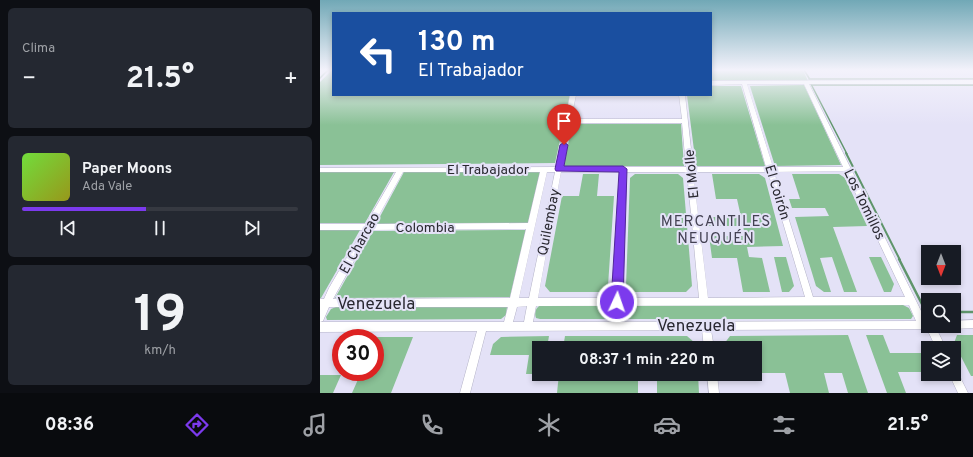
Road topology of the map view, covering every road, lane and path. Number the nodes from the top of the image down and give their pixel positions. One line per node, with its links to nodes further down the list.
1 (746, 88): 11 (street, El Coirón)
2 (809, 88): 12 (street, Los Tomillos)
3 (573, 96): 5 (street, Quilembay)
4 (682, 96): 6 (street, El Molle)
5 (568, 121): 6 (street); 8 (street, Quilembay)
6 (685, 121): 10 (street, El Molle)
7 (544, 169): 8 (street, El Trabajador); 14 (street, El Trabajador); 15 (street, Quilembay)
8 (559, 169): 9 (street, El Trabajador); 21 (street, Quilembay)
9 (623, 169): 10 (street, El Trabajador); 22 (street)
10 (690, 169): 11 (street, El Trabajador); 23 (street, El Molle)
11 (771, 169): 12 (street, El Trabajador); 18 (street, El Coirón)
12 (848, 169): 19 (street, Los Tomillos)
13 (320, 170): 14 (street, El Trabajador)
14 (401, 170): 17 (street, El Charcao)
15 (531, 226): 17 (street, Colombia); 20 (street, Quilembay)
16 (320, 227): 17 (street, Colombia)
17 (368, 227): 24 (street, El Charcao)
18 (810, 301): 19 (street, Venezuela); 23 (street, Venezuela)
19 (912, 301): 25 (street, Los Tomillos)
20 (513, 302): 21 (street, Venezuela); 24 (street, Venezuela); 32 (street, Quilembay)
21 (533, 302): 22 (street, Venezuela); 33 (street, Quilembay)
22 (617, 302): 23 (street, Venezuela)
23 (704, 302)
24 (324, 303): 26 (street, El Charcao)
25 (921, 315)
26 (320, 318)
27 (961, 324): 28 (street)
28 (973, 324)
29 (706, 325): 30 (street, Venezuela); 33 (street, Venezuela); 35 (street)
30 (921, 325)
31 (483, 326): 32 (street, Venezuela); 34 (street, Venezuela); 38 (street)
32 (508, 326): 33 (street, Venezuela)
33 (528, 326)
34 (320, 327)
35 (708, 341)
36 (713, 381): 39 (street)
37 (957, 381): 40 (street)
38 (465, 393)
39 (714, 393)
40 (963, 393)

